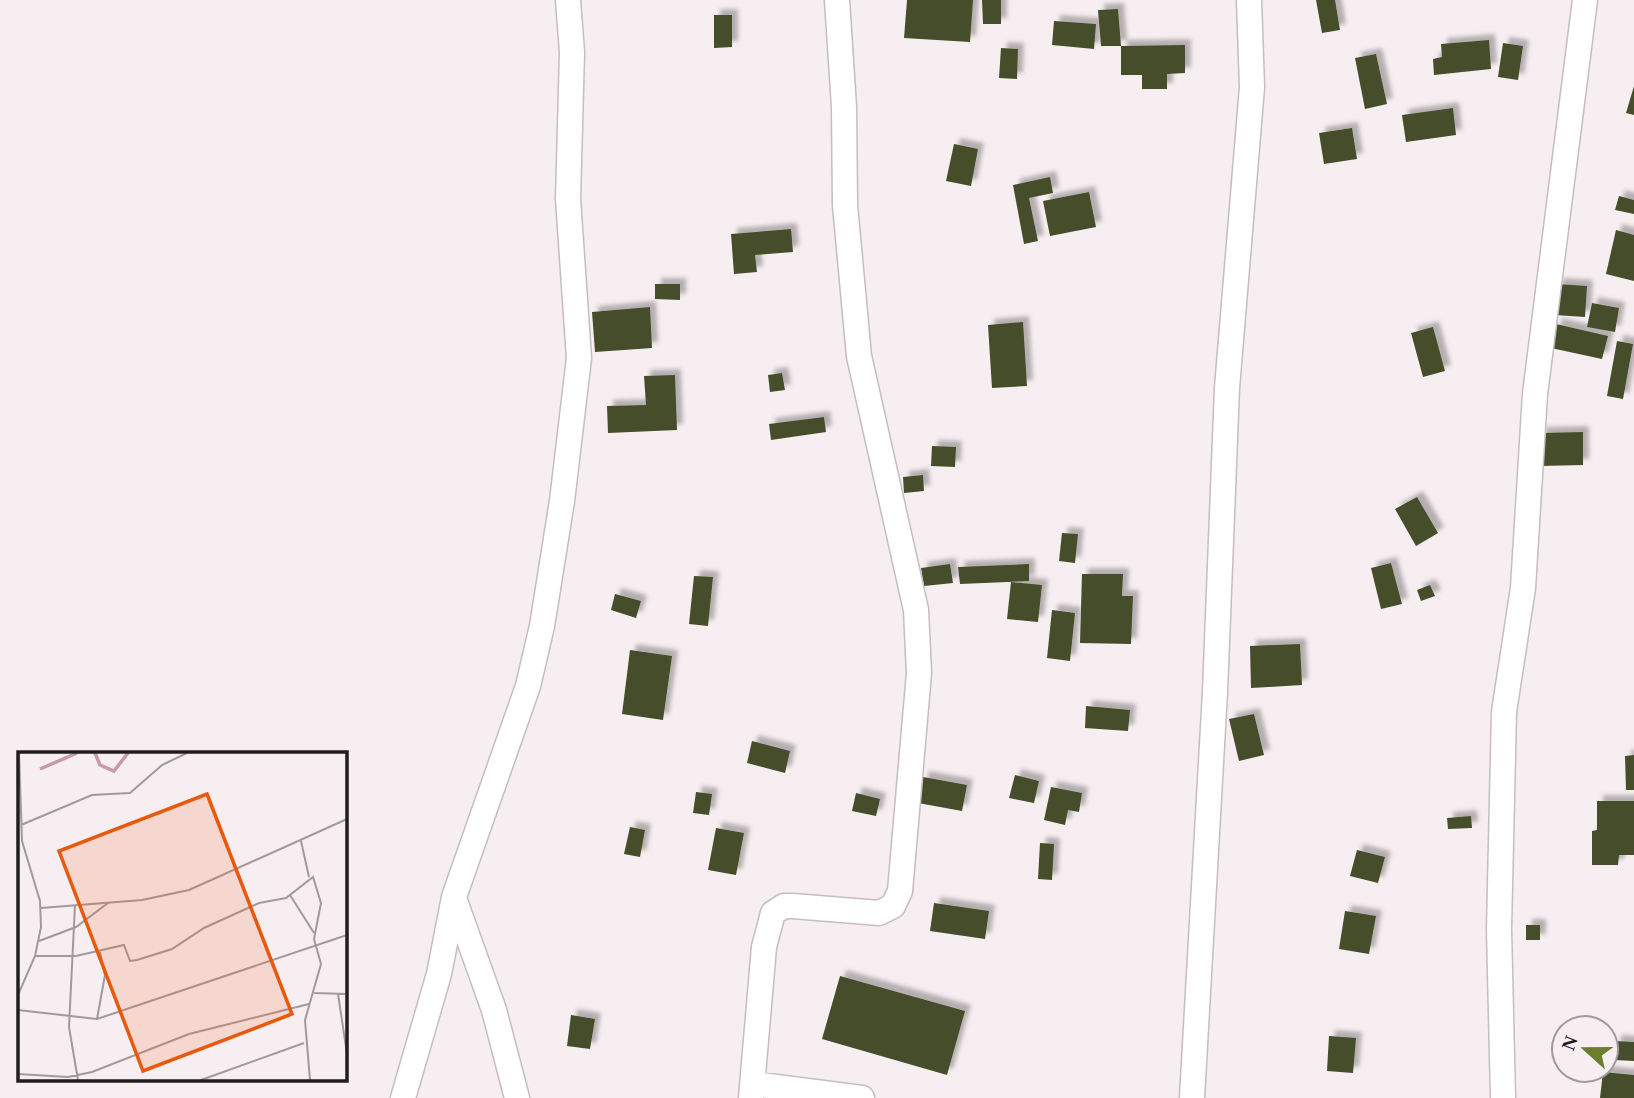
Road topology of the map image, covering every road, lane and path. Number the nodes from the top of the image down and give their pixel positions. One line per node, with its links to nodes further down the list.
1 (568, 0): 5 (street)
2 (837, 0): 6 (street)
3 (1249, 0): 10 (street)
4 (1585, 0): 11 (street)
5 (454, 897): 7 (street); 8 (street)
6 (753, 1091): 9 (street)
7 (403, 1098)
8 (517, 1098)
9 (863, 1098)
10 (1192, 1098)
11 (1503, 1098)

